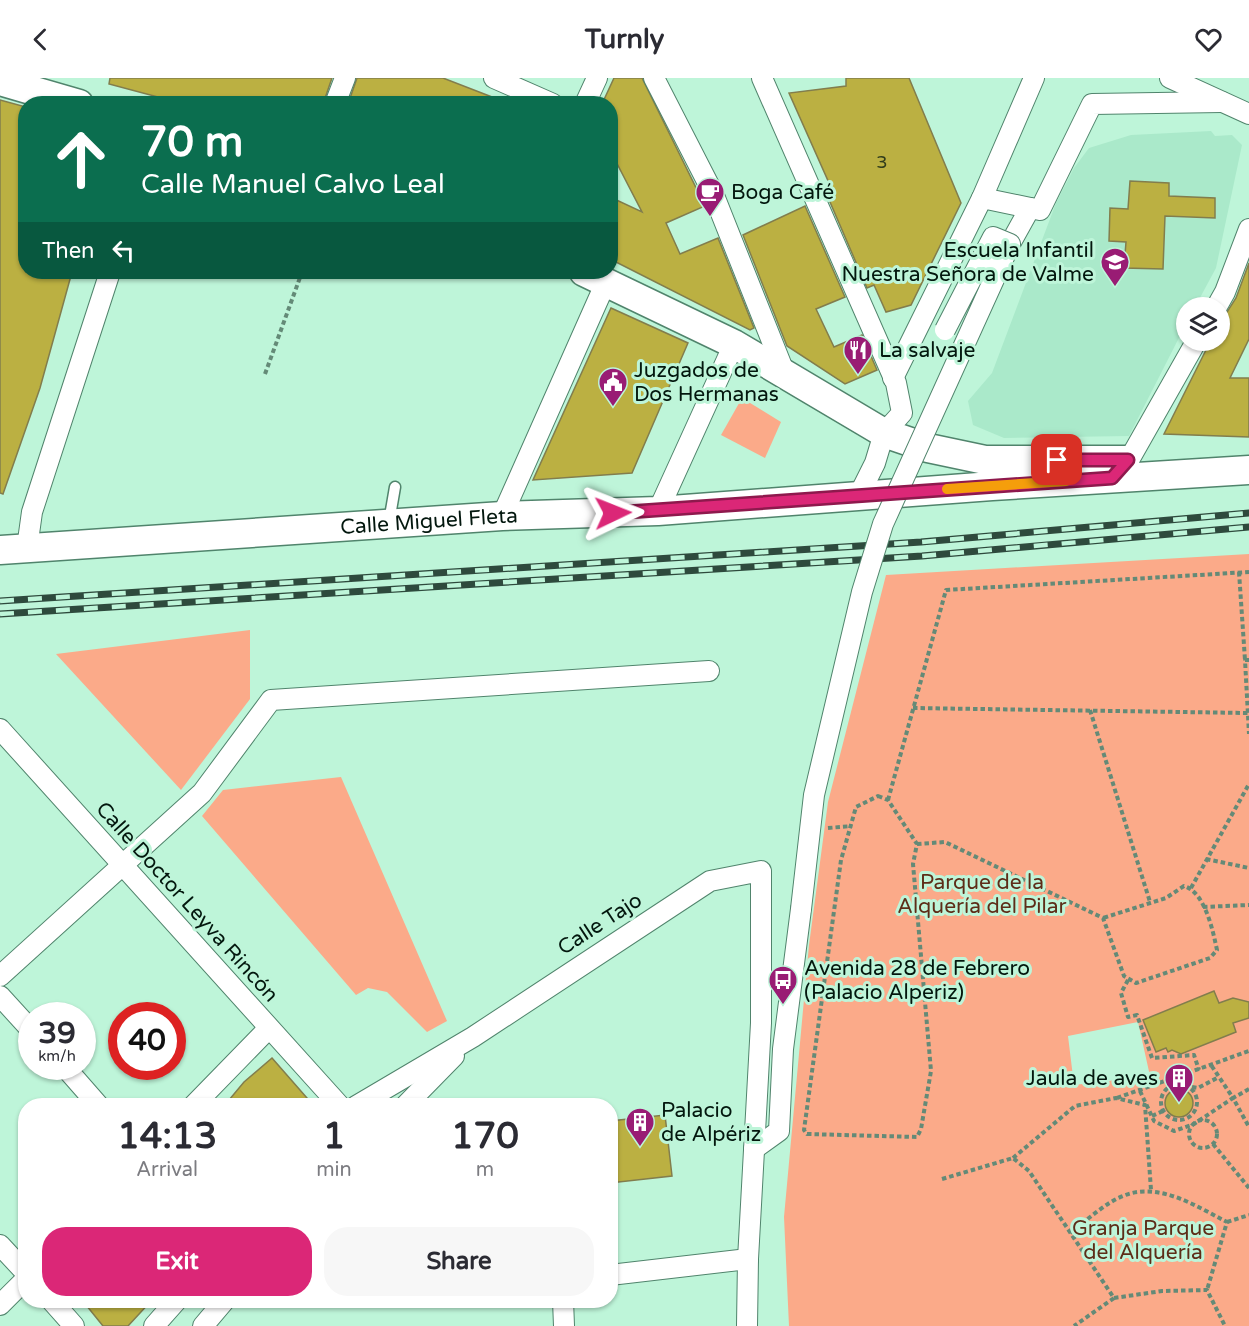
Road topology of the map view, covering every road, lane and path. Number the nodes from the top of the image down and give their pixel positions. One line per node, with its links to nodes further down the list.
1 (345, 78): 10 (street)
2 (494, 78): 11 (street)
3 (597, 78): 12 (street)
4 (654, 78): 28 (street)
5 (762, 78): 29 (street)
6 (1034, 78): 15 (street)
7 (1170, 78): 13 (street)
8 (0, 81): 9 (street)
9 (52, 96)
10 (338, 96)
11 (535, 96)
12 (589, 96)
13 (1222, 102): 14 (street); 16 (street)
14 (1249, 114)
15 (982, 198): 16 (street); 29 (street)
16 (1030, 208): 18 (street)
17 (1249, 229): 23 (street)
18 (1010, 244): 24 (street, bridge); 89 (street, bridge)
19 (108, 279): 39 (street)
20 (299, 279): 27 (path)
21 (594, 279): 37 (street)
22 (599, 279): 25 (street)
23 (1222, 297)
24 (945, 330)
25 (734, 344): 28 (street); 36 (street)
26 (1190, 351): 32 (street)
27 (265, 374)
28 (785, 374): 30 (street)
29 (894, 378): 30 (street)
30 (884, 434): 32 (street); 35 (street)
31 (1249, 464): 32 (street)
32 (1120, 469): 33 (street); 35 (street, Calle Miguel Fleta)
33 (1249, 470)
34 (395, 487): 38 (lane)
35 (859, 495): 36 (street, Calle Miguel Fleta)
36 (658, 512): 37 (street, Calle Miguel Fleta)
37 (502, 516): 38 (street, Calle Miguel Fleta)
38 (389, 524): 39 (street, Calle Miguel Fleta)
39 (14, 549)
40 (1239, 572): 41 (path); 42 (path); 44 (path)
41 (1249, 572)
42 (1247, 660): 46 (path)
43 (709, 671): 55 (street)
44 (913, 708): 45 (path); 50 (path)
45 (1090, 710): 46 (path); 58 (path)
46 (1248, 713): 48 (path)
47 (0, 728): 55 (street, Calle Doctor Leyva Rincón)
48 (1249, 734)
49 (1249, 784): 54 (path)
50 (888, 800): 51 (path); 53 (path)
51 (852, 826): 52 (path); 53 (path)
52 (823, 829)
53 (917, 844): 61 (path)
54 (1206, 859): 56 (path); 57 (path)
55 (121, 864): 62 (street); 66 (street, Calle Doctor Leyva Rincón)
56 (1249, 868)
57 (1191, 888): 58 (path); 60 (path)
58 (1150, 902): 61 (path)
59 (1249, 905): 60 (path)
60 (1203, 907): 63 (path)
61 (1103, 918): 63 (path)
62 (0, 976)
63 (1128, 980): 70 (path)
64 (0, 996): 65 (street)
65 (18, 1016)
66 (268, 1029): 77 (street); 78 (street, Calle Doctor Leyva Rincón)
67 (473, 1037): 79 (street, Calle Tajo); 80 (street, Calle Tajo); 89 (street, Calle Tajo)
68 (1249, 1051): 69 (path)
69 (1211, 1065): 70 (path); 71 (path)
70 (1198, 1070): 75 (path)
71 (1219, 1077): 73 (path); 82 (path)
72 (76, 1080): 76 (street)
73 (1188, 1086): 84 (path); 84 (path)
74 (1249, 1089): 82 (path)
75 (1140, 1091): 81 (path); 83 (path)
76 (92, 1098)
77 (201, 1098)
78 (333, 1098)
79 (370, 1098)
80 (413, 1098)
81 (1116, 1098): 83 (path); 90 (path)
82 (1233, 1098): 86 (path); 87 (path)
83 (1145, 1106): 85 (path); 93 (path)
84 (1163, 1112): 85 (path)
85 (1152, 1116): 86 (path)
86 (1194, 1124): 88 (path); 88 (path)
87 (1249, 1127)
88 (1213, 1144): 92 (path)
89 (754, 1149): 98 (street)
90 (1013, 1158): 91 (path); 96 (path)
91 (942, 1179)
92 (1249, 1188)
93 (1151, 1190): 95 (path); 96 (path)
94 (1249, 1215): 95 (path)
95 (1227, 1222): 102 (path)
96 (1070, 1233): 103 (path)
97 (0, 1245): 99 (street)
98 (748, 1259): 100 (street); 113 (street)
99 (18, 1264)
100 (618, 1274)
101 (18, 1287): 104 (street)
102 (1207, 1290): 103 (path); 115 (path)
103 (1114, 1298): 114 (path)
104 (0, 1305)
105 (58, 1308): 109 (street)
106 (170, 1308): 110 (street)
107 (218, 1308): 111 (street)
108 (563, 1308): 112 (street)
109 (74, 1326)
110 (154, 1326)
111 (203, 1326)
112 (564, 1326)
113 (747, 1326)
114 (1074, 1326)
115 (1225, 1326)

